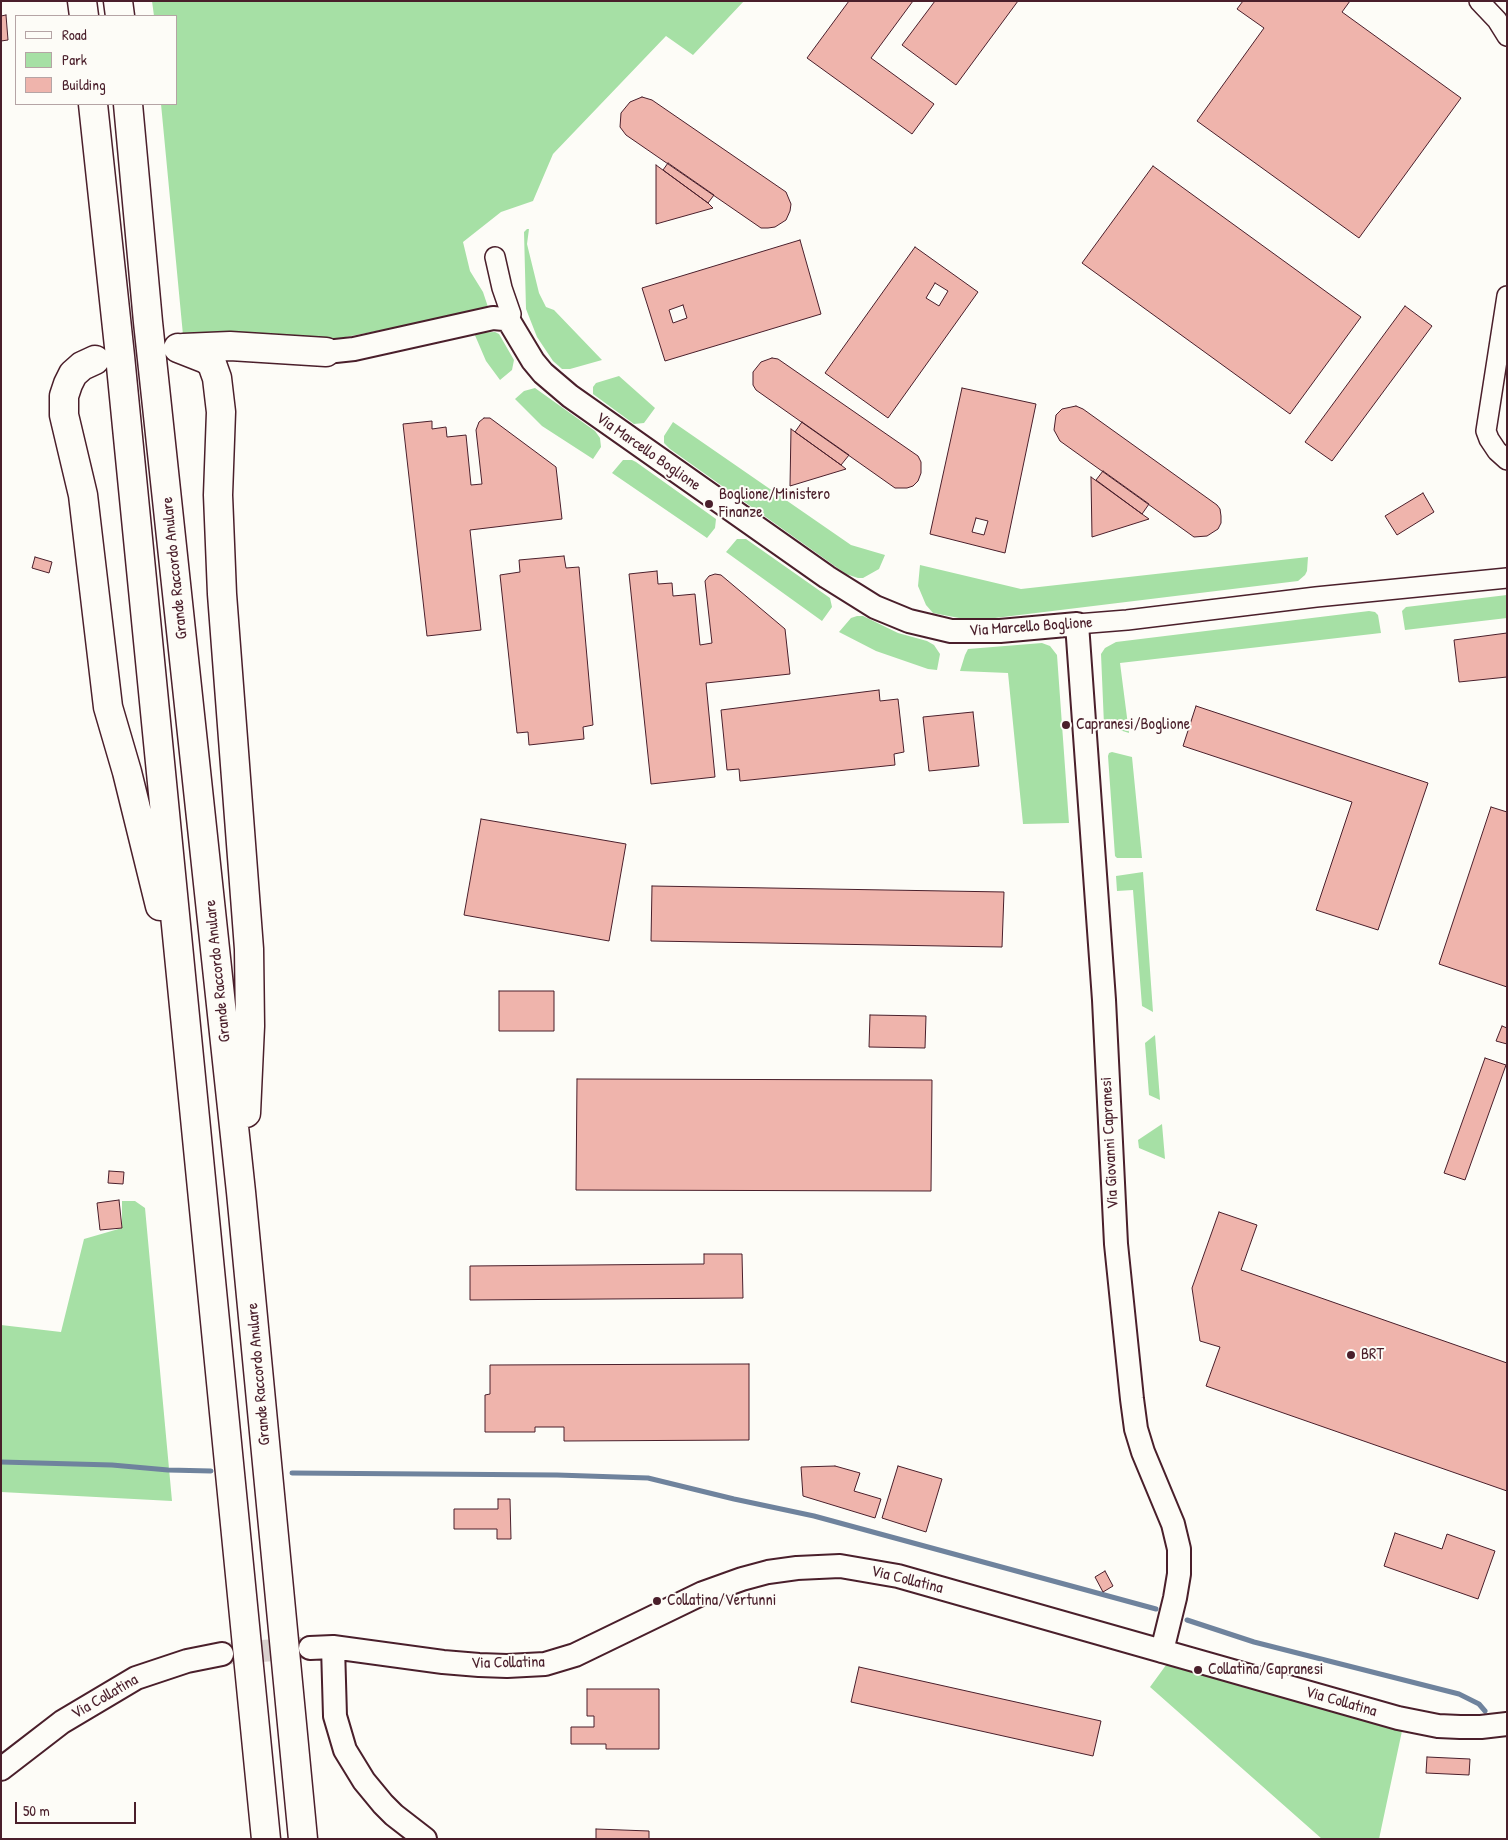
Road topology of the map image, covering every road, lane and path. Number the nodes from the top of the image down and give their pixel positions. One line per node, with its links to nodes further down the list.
1 (82, 1): 4 (highway)
2 (118, 1): 5 (highway)
3 (1479, 1): 6 (street)
4 (84, 15)
5 (120, 15)
6 (1507, 36)
7 (93, 105): 18 (highway, Grande Raccordo Anulare)
8 (128, 105): 19 (highway, Grande Raccordo Anulare)
9 (495, 257): 11 (street, Via Marcello Boglione)
10 (1507, 296): 15 (street)
11 (509, 321): 12 (street); 17 (street, Via Marcello Boglione)
12 (326, 352): 14 (highway); 14 (highway)
13 (95, 360): 18 (highway)
14 (221, 412): 19 (highway)
15 (1507, 460)
16 (1507, 578): 17 (street, Via Marcello Boglione)
17 (1077, 624): 22 (street, Via Giovanni Capranesi)
18 (184, 1003): 26 (highway, Grande Raccordo Anulare)
19 (241, 1192): 27 (highway, Grande Raccordo Anulare)
20 (333, 1647): 21 (street, Via Collatina); 22 (street, Via Collatina); 28 (street)
21 (310, 1648)
22 (1162, 1651): 24 (street, Via Collatina)
23 (222, 1654): 25 (street, Via Collatina)
24 (1507, 1724)
25 (1, 1769)
26 (266, 1839)
27 (303, 1839)
28 (425, 1839)

